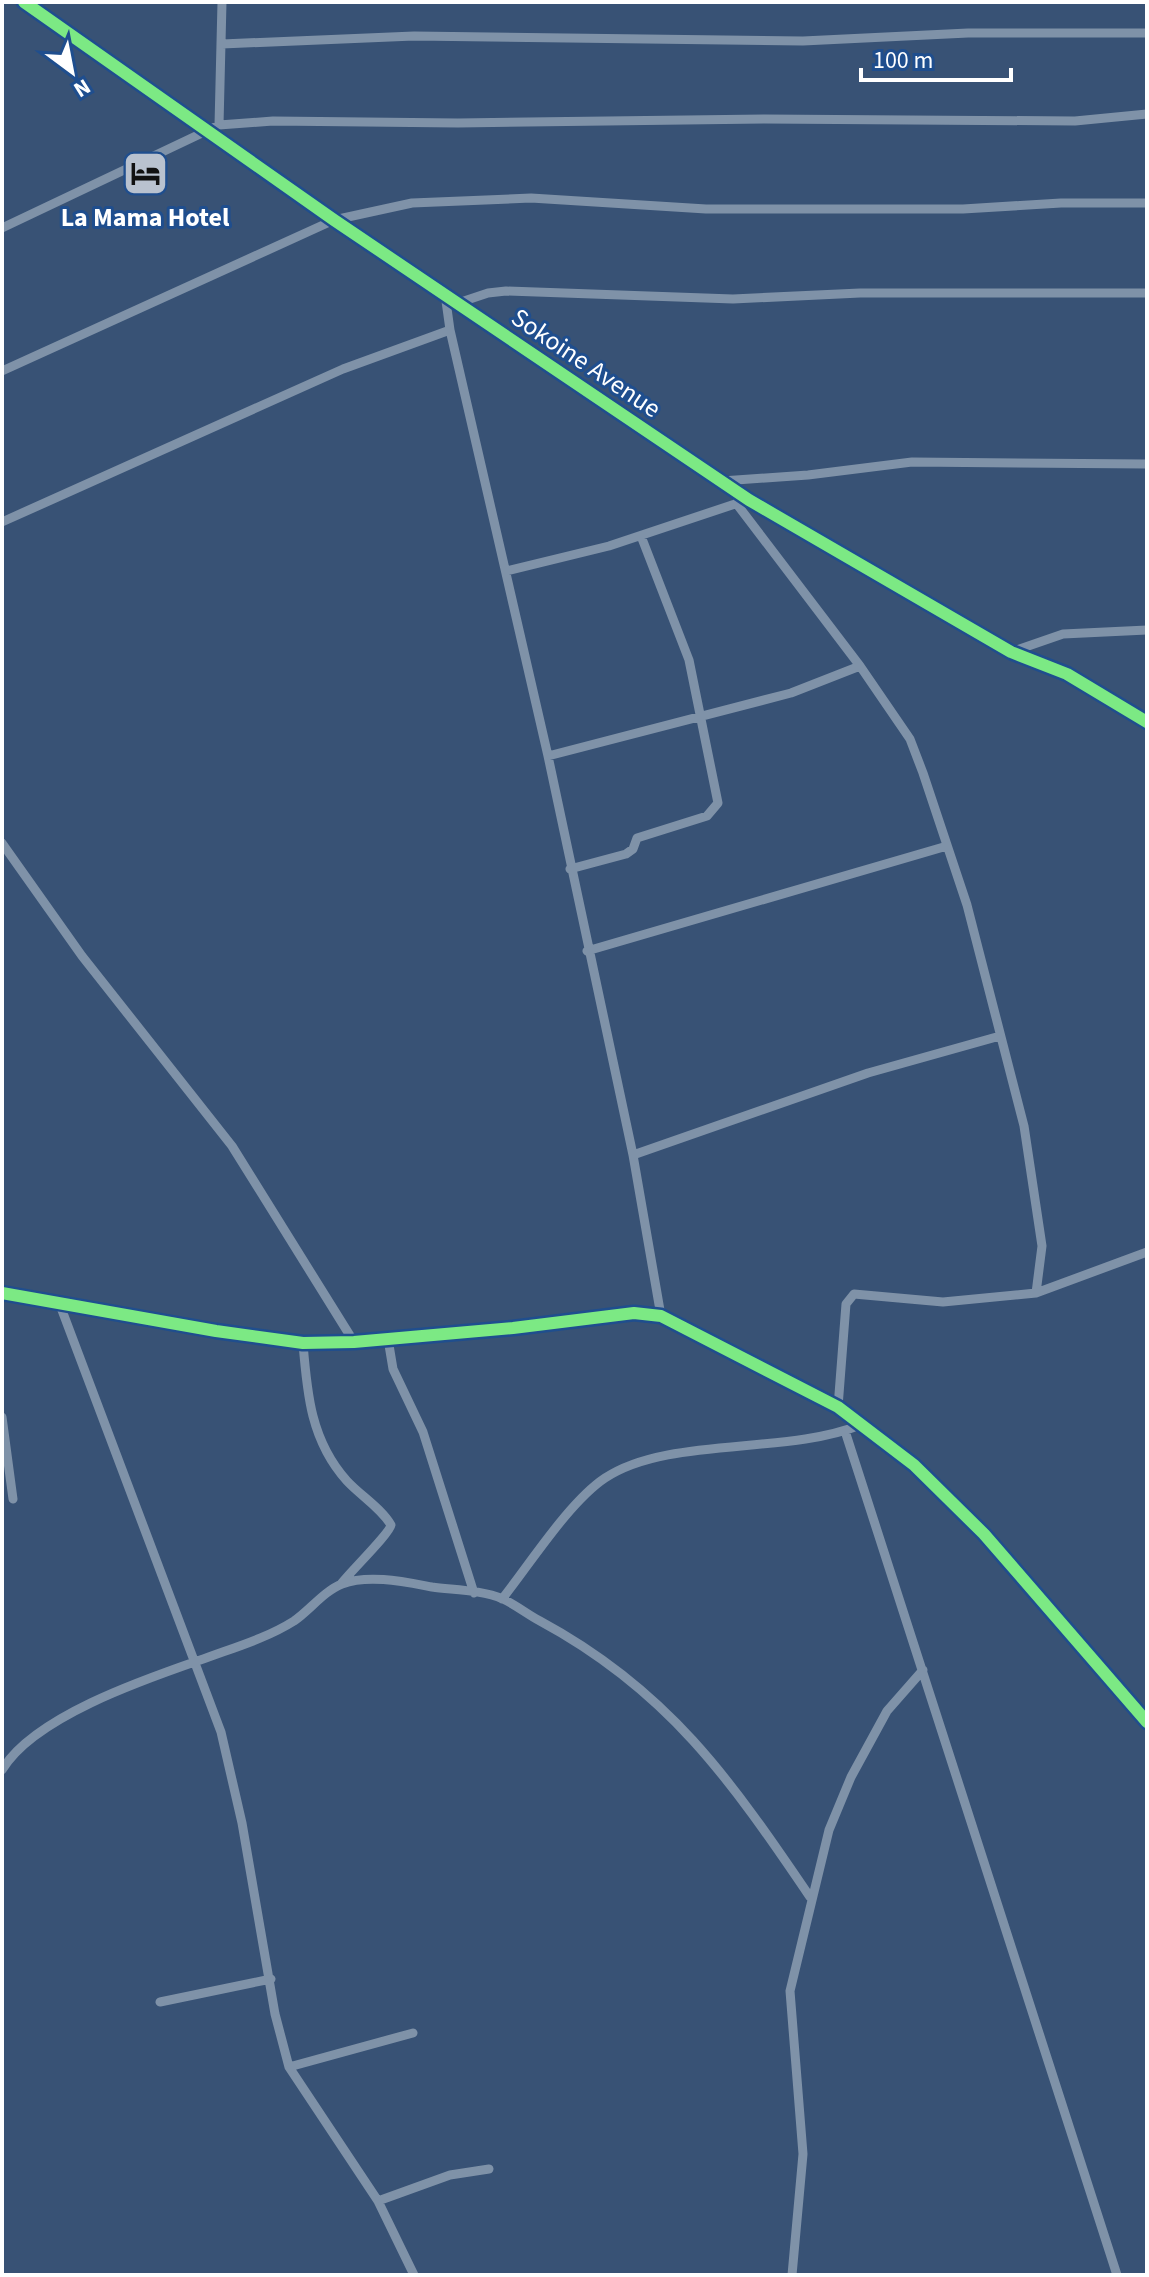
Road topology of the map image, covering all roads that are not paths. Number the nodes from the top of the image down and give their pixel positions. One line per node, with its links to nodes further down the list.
1 (24, 2): 6 (street, Sokoine Avenue)
2 (222, 2): 4 (street)
3 (1147, 33): 4 (street)
4 (222, 44): 6 (street)
5 (1147, 114): 6 (street)
6 (212, 127): 8 (street, Sokoine Avenue); 9 (street)
7 (1147, 203): 8 (street)
8 (334, 220): 11 (street, Sokoine Avenue); 14 (street)
9 (2, 228)
10 (1147, 293): 12 (street)
11 (445, 294): 12 (street, Sokoine Avenue); 13 (street)
12 (458, 303): 16 (street, Sokoine Avenue)
13 (450, 330): 18 (street); 20 (street)
14 (2, 371)
15 (1147, 464): 16 (street)
16 (722, 481): 17 (street, Sokoine Avenue)
17 (743, 502): 19 (street); 22 (street, Sokoine Avenue); 23 (street)
18 (2, 522)
19 (641, 536): 20 (street); 24 (street)
20 (506, 571): 26 (street)
21 (1147, 630): 22 (street)
22 (1011, 652): 25 (street, Sokoine Avenue)
23 (860, 666): 24 (street); 28 (street)
24 (701, 719): 26 (street); 29 (street)
25 (1147, 722)
26 (548, 756): 29 (street)
27 (2, 843): 39 (street)
28 (947, 846): 30 (street); 31 (street)
29 (570, 869): 30 (street)
30 (587, 951): 32 (street)
31 (1000, 1036): 32 (street); 35 (street)
32 (633, 1155): 37 (street)
33 (1147, 1252): 35 (street)
34 (2, 1293): 36 (street)
35 (1036, 1293): 41 (street)
36 (60, 1305): 40 (street); 50 (street)
37 (661, 1316): 38 (street); 41 (street)
38 (388, 1339): 39 (street); 48 (street)
39 (354, 1342): 40 (street)
40 (303, 1343): 47 (street)
41 (838, 1407): 43 (street)
42 (2, 1417): 45 (street)
43 (860, 1425): 44 (street); 52 (street)
44 (845, 1431): 49 (street); 51 (street)
45 (5, 1472): 46 (street)
46 (13, 1499)
47 (341, 1584): 48 (street); 50 (street)
48 (474, 1593): 49 (street)
49 (502, 1599): 54 (street)
50 (194, 1662): 53 (street); 55 (street)
51 (923, 1670): 54 (street); 61 (street)
52 (1147, 1722)
53 (2, 1770)
54 (810, 1897): 63 (street)
55 (271, 1979): 56 (street); 58 (street)
56 (160, 2002)
57 (413, 2033): 58 (street)
58 (289, 2067): 60 (street)
59 (489, 2169): 60 (street)
60 (378, 2201): 62 (street)
61 (1114, 2274)
62 (414, 2275)
63 (792, 2275)

